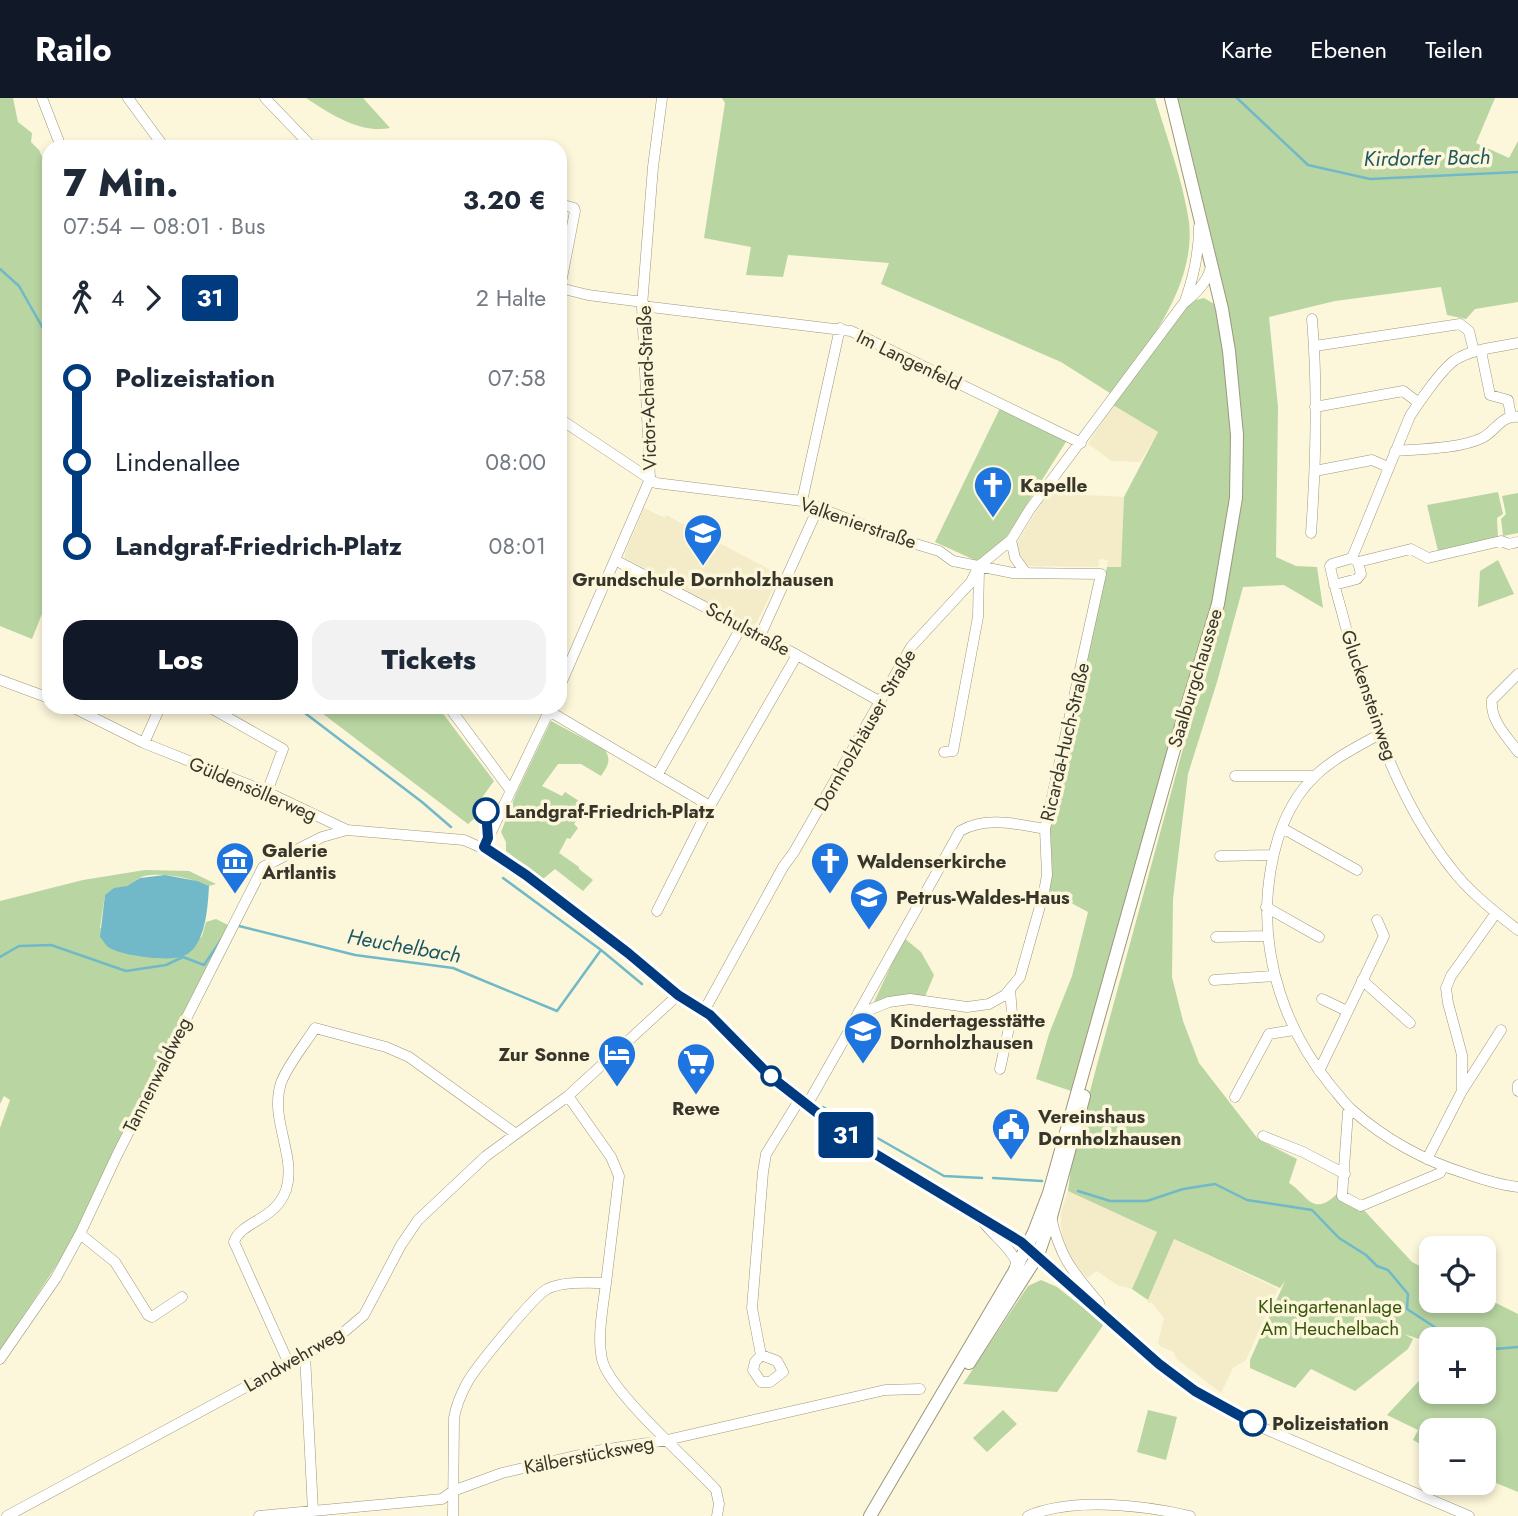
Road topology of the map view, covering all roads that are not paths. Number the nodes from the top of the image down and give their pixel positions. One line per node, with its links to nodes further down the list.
1 (42, 98): 6 (street)
2 (128, 98): 7 (street)
3 (265, 98): 8 (street)
4 (662, 98): 15 (street, Victor-Achard-Straße)
5 (1171, 98): 10 (main road, Saalburgchaussee)
6 (58, 140)
7 (159, 140)
8 (305, 140)
9 (567, 206): 11 (street)
10 (1198, 207): 12 (main road, Saalburgchaussee); 16 (street, Dornholzhäuser Straße)
11 (567, 252)
12 (1210, 261): 14 (street, Dornholzhäuser Straße); 17 (main road, Saalburgchaussee)
13 (567, 289): 15 (street, Im Langenfeld)
14 (1194, 296): 16 (street, Dornholzhäuser Straße); 17 (street)
15 (643, 304): 19 (street, Im Langenfeld); 31 (street, Victor-Achard-Straße)
16 (1183, 304): 27 (street, Dornholzhäuser Straße)
17 (1222, 309): 82 (main road, Saalburgchaussee)
18 (1312, 319): 21 (street)
19 (840, 328): 27 (street, Im Langenfeld); 32 (street)
20 (1518, 343): 22 (street)
21 (1315, 346): 22 (street); 24 (street)
22 (1477, 351): 23 (street); 25 (street)
23 (1419, 403): 24 (street); 28 (street)
24 (1315, 407): 30 (street)
25 (1515, 416): 28 (street)
26 (567, 424): 31 (street)
27 (1081, 443): 35 (street, Dornholzhäuser Straße)
28 (1395, 451): 29 (street)
29 (1388, 467): 30 (street); 38 (street)
30 (1315, 471): 34 (street)
31 (650, 479): 32 (street, Valkenierstraße); 37 (street, Victor-Achard-Straße)
32 (802, 501): 33 (street, Valkenierstraße)
33 (818, 508): 39 (street, Valkenierstraße); 44 (street)
34 (1311, 533)
35 (1011, 540): 39 (street, Dornholzhäuser Straße); 40 (street)
36 (1518, 542): 38 (street)
37 (615, 560): 43 (street, Schulstraße); 46 (street, Victor-Achard-Straße)
38 (1355, 560): 42 (street); 42 (street)
39 (979, 566): 40 (street, Valkenierstraße); 50 (street, Dornholzhäuser Straße); 60 (street)
40 (1026, 573): 41 (street, Valkenierstraße)
41 (1101, 574): 68 (street, Ricarda-Huch-Straße)
42 (1334, 585): 57 (street, Gluckensteinweg)
43 (742, 626): 44 (street, Schulstraße); 61 (street)
44 (760, 636): 45 (street, Schulstraße)
45 (797, 655): 50 (street, Schulstraße); 66 (street)
46 (567, 670)
47 (1518, 674): 59 (street)
48 (0, 680): 49 (street)
49 (42, 695)
50 (879, 701): 89 (street, Dornholzhäuser Straße)
51 (86, 714): 58 (street, Güldensöllerweg)
52 (157, 714): 58 (street)
53 (221, 714): 65 (street)
54 (454, 714): 64 (street)
55 (548, 714): 64 (street)
56 (558, 714): 61 (street)
57 (1378, 735): 63 (street); 76 (street, Gluckensteinweg)
58 (144, 743): 65 (street, Güldensöllerweg)
59 (1518, 751)
60 (944, 752)
61 (658, 775): 66 (street)
62 (1235, 776): 63 (street)
63 (1315, 776): 67 (street)
64 (510, 791): 70 (street)
65 (267, 792): 69 (street, Güldensöllerweg)
66 (710, 806): 75 (street)
67 (1282, 828): 71 (street); 73 (street)
68 (1045, 829): 86 (street, Ricarda-Huch-Straße); 91 (street)
69 (347, 830): 70 (street, Güldensöllerweg); 110 (street, Tannenwaldweg)
70 (484, 847): 87 (street, Güldensöllerweg)
71 (1272, 855): 72 (street); 74 (street)
72 (1220, 856)
73 (1357, 870)
74 (1266, 907): 79 (street); 81 (street)
75 (657, 911)
76 (1496, 913): 78 (street, Gluckensteinweg); 97 (street)
77 (1377, 920): 85 (street)
78 (1518, 930)
79 (1268, 936): 80 (street); 83 (street)
80 (1216, 937)
81 (1319, 937)
82 (1119, 943): 109 (main road); 111 (main road, Saalburgchaussee)
83 (1274, 976): 84 (street); 93 (street)
84 (1214, 980)
85 (1362, 980): 90 (street); 92 (street)
86 (1010, 989): 91 (street); 95 (street, Ricarda-Huch-Straße)
87 (678, 995): 89 (street, Güldensöllerweg); 98 (street, Landwehrweg)
88 (1322, 999): 90 (street)
89 (704, 1011): 100 (street, Güldensöllerweg)
90 (1347, 1012): 96 (street)
91 (854, 1022): 100 (street)
92 (1410, 1023)
93 (1294, 1030): 96 (street); 99 (street)
94 (1501, 1030): 97 (street)
95 (1000, 1069)
96 (1319, 1071): 101 (street)
97 (1462, 1091): 104 (street)
98 (568, 1096): 102 (street, Landwehrweg); 113 (street)
99 (1235, 1097)
100 (803, 1102): 108 (street, Güldensöllerweg); 117 (street)
101 (1351, 1109): 104 (street); 106 (street)
102 (516, 1134): 116 (street, Landwehrweg); 119 (street)
103 (1263, 1136): 106 (street)
104 (1427, 1159): 105 (street)
105 (1443, 1167): 106 (street); 107 (street)
106 (1345, 1174)
107 (1518, 1187)
108 (979, 1217): 111 (street, Güldensöllerweg); 112 (street)
109 (1051, 1217): 111 (main road); 115 (street)
110 (80, 1234): 114 (street); 118 (street, Tannenwaldweg)
111 (1032, 1251): 112 (main road); 115 (street, Güldensöllerweg); 120 (main road)
112 (1014, 1272): 120 (main road)
113 (606, 1283): 122 (street); 123 (street)
114 (182, 1297)
115 (1121, 1331): 132 (street)
116 (305, 1355): 119 (street, Landwehrweg); 124 (street)
117 (761, 1355)
118 (0, 1359)
119 (289, 1364): 125 (street, Landwehrweg)
120 (950, 1382): 129 (main road)
121 (920, 1388): 122 (street, Kälberstücksweg)
122 (667, 1440): 123 (street, Kälberstücksweg); 128 (street)
123 (453, 1491): 124 (street, Kälberstücksweg); 127 (street)
124 (313, 1511): 126 (street, Kälberstücksweg)
125 (7, 1516)
126 (259, 1516)
127 (453, 1516)
128 (717, 1516)
129 (870, 1516)
130 (1028, 1516): 131 (street)
131 (1190, 1516)
132 (1469, 1516)

